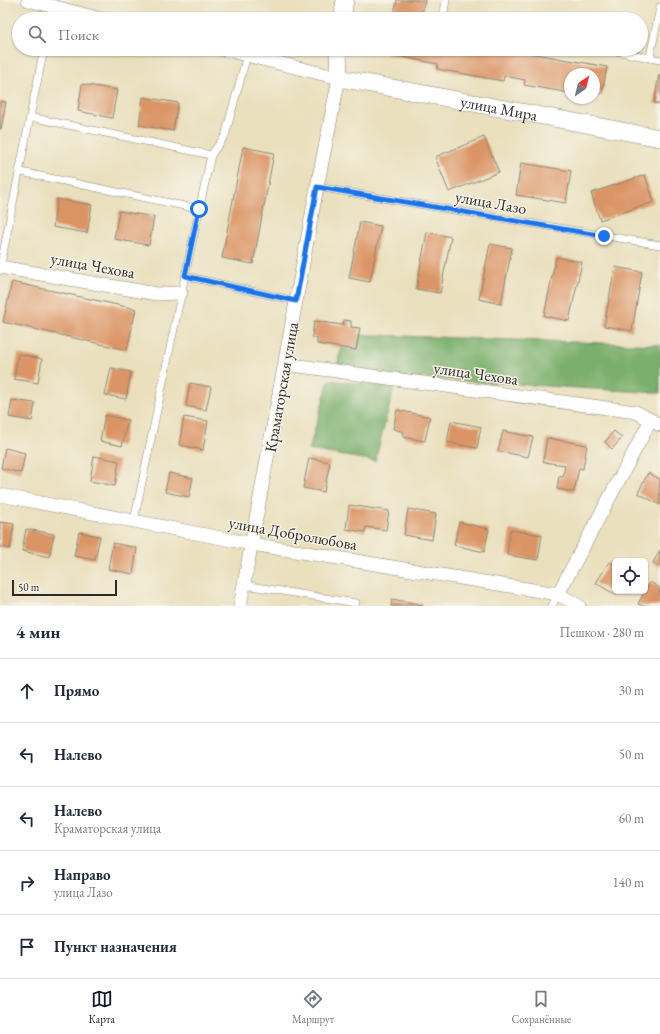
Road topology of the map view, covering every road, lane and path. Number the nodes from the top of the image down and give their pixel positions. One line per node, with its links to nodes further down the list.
1 (28, 0): 5 (street)
2 (345, 0): 7 (street)
3 (446, 0): 8 (lane)
4 (660, 7): 14 (lane)
5 (58, 9): 6 (street)
6 (71, 12)
7 (343, 12)
8 (444, 12)
9 (43, 56): 17 (lane)
10 (247, 56): 19 (lane)
11 (251, 56): 16 (street)
12 (338, 56): 16 (street, Краматорская улица)
13 (640, 56): 14 (lane)
14 (650, 58): 15 (lane)
15 (660, 60)
16 (339, 78): 18 (street, улица Мира); 21 (street, Краматорская улица)
17 (30, 117): 19 (lane); 20 (lane)
18 (660, 138)
19 (211, 155): 22 (lane)
20 (21, 172): 22 (lane); 24 (lane)
21 (317, 187): 23 (lane, улица Лазо); 27 (street, Краматорская улица)
22 (199, 209): 25 (lane)
23 (660, 245)
24 (0, 268): 26 (street, улица Чехова)
25 (185, 276): 26 (lane); 27 (lane)
26 (181, 294): 31 (lane)
27 (296, 301): 28 (street, Краматорская улица)
28 (285, 364): 29 (street, улица Чехова); 32 (street, Краматорская улица)
29 (656, 422): 34 (street)
30 (0, 495): 31 (street, улица Добролюбова)
31 (134, 521): 32 (street, улица Добролюбова)
32 (252, 544): 33 (street, Краматорская улица); 34 (street, улица Добролюбова)
33 (244, 585): 35 (lane); 37 (street, Краматорская улица)
34 (558, 594): 38 (lane); 39 (street, улица Добролюбова)
35 (333, 603): 36 (lane)
36 (356, 603)
37 (240, 606)
38 (552, 606)
39 (579, 606)

